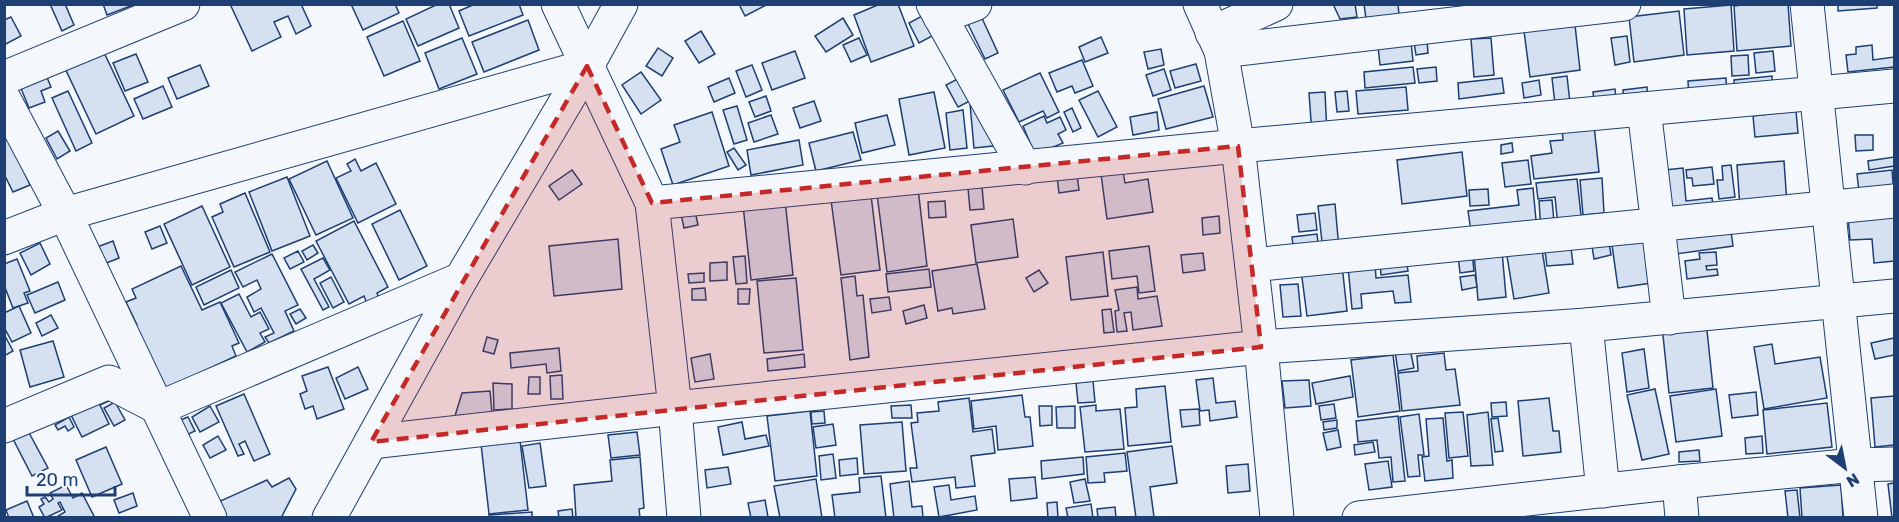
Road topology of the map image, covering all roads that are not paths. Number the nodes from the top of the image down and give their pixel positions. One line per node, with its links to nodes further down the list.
1 (558, 4): 10 (street)
2 (621, 4): 10 (street)
3 (975, 4): 8 (street)
4 (1276, 4): 9 (street)
5 (1624, 4): 9 (street)
6 (1807, 4): 13 (street)
7 (176, 6): 11 (street)
8 (937, 11): 17 (street)
9 (1211, 30): 16 (street)
10 (587, 66): 19 (street); 21 (street); 25 (street)
11 (4, 78)
12 (1894, 86): 13 (street)
13 (1816, 93): 15 (street); 20 (street)
14 (4, 99): 21 (street)
15 (1644, 109): 16 (street); 22 (street)
16 (1238, 146): 17 (street); 24 (street)
17 (1025, 168): 19 (street)
18 (1894, 201): 20 (street)
19 (652, 203): 32 (street)
20 (1828, 207): 22 (street); 27 (street)
21 (65, 214): 23 (street); 31 (street)
22 (1658, 224): 24 (street); 28 (street)
23 (4, 238)
24 (1252, 265): 30 (street)
25 (461, 279): 31 (street); 34 (street)
26 (1894, 296): 27 (street)
27 (1838, 301): 28 (street); 36 (street)
28 (1669, 318): 29 (street)
29 (1586, 326): 30 (street); 38 (street)
30 (1261, 347): 32 (street); 42 (street)
31 (159, 408): 33 (street); 39 (street)
32 (675, 408): 34 (street); 41 (street)
33 (4, 426)
34 (370, 442): 40 (street)
35 (1894, 464): 36 (street)
36 (1855, 465): 37 (street); 45 (street)
37 (1679, 482): 38 (street); 44 (street)
38 (1603, 491): 43 (street)
39 (210, 518)
40 (328, 518)
41 (684, 518)
42 (1277, 518)
43 (1359, 518)
44 (1682, 518)
45 (1861, 518)

